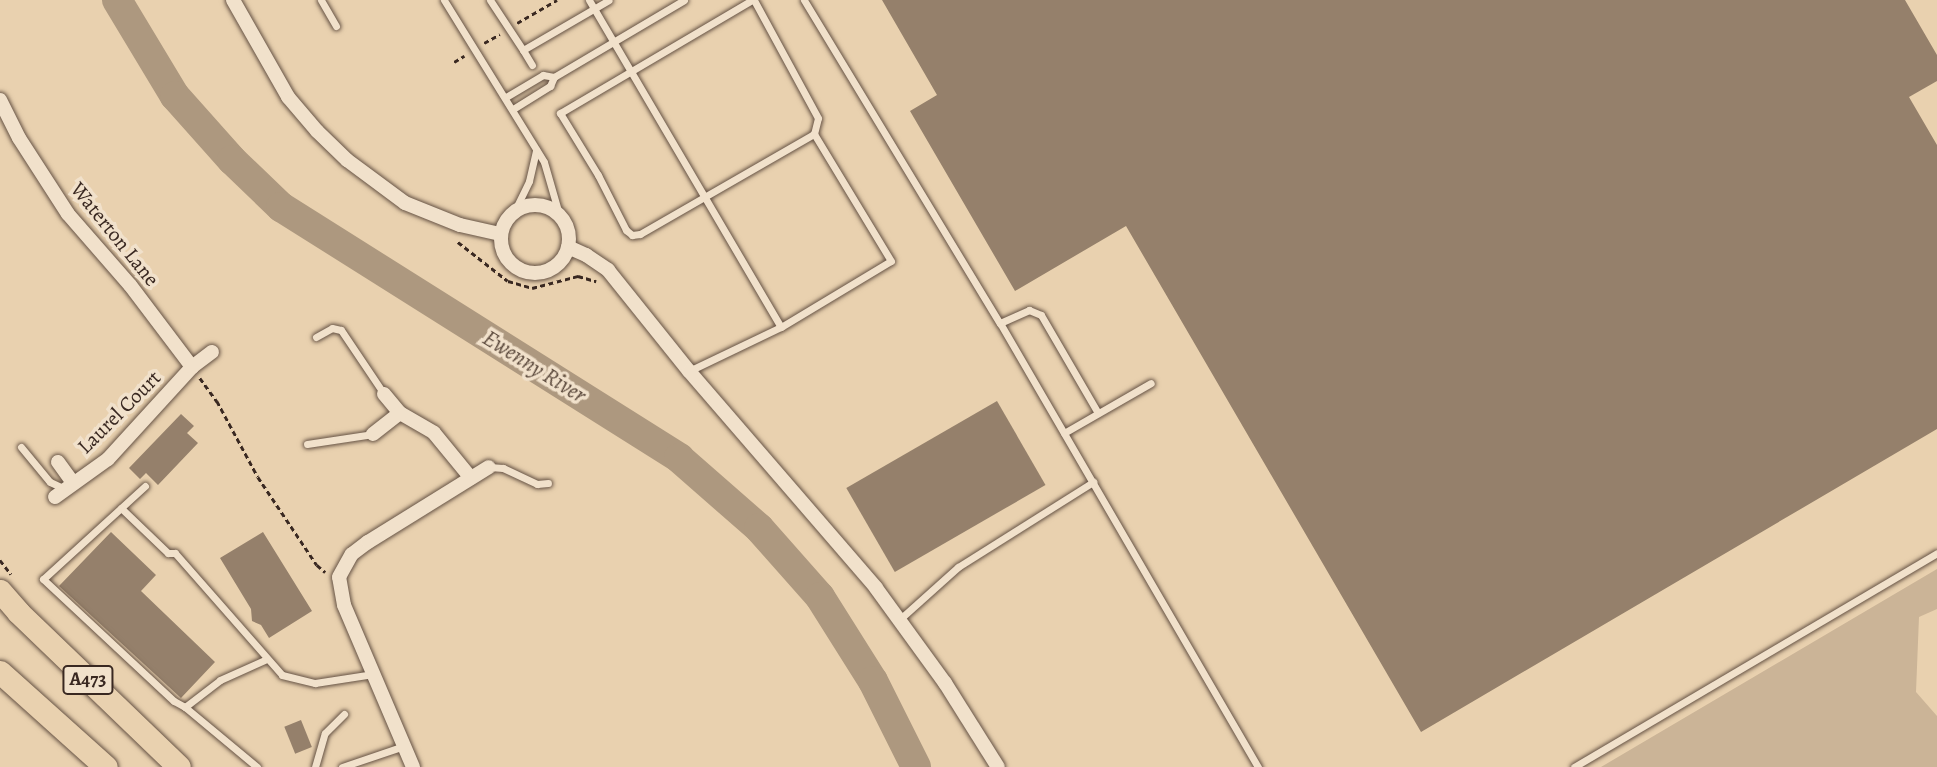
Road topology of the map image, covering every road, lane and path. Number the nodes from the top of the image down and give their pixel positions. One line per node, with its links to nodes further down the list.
1 (233, 0): 25 (street)
2 (321, 0): 11 (lane)
3 (444, 0): 17 (lane)
4 (490, 0): 13 (lane)
5 (589, 0): 10 (lane)
6 (608, 0): 10 (lane)
7 (684, 0): 12 (lane)
8 (753, 0): 15 (lane); 20 (lane)
9 (804, 0): 29 (lane)
10 (594, 9): 12 (lane); 13 (lane)
11 (336, 26)
12 (612, 42): 15 (lane); 16 (lane)
13 (523, 50): 14 (lane)
14 (532, 65)
15 (632, 72): 22 (lane); 22 (lane)
16 (554, 77): 17 (lane); 19 (lane)
17 (506, 97): 19 (lane)
18 (0, 100): 33 (street, Waterton Lane)
19 (513, 109): 21 (lane)
20 (814, 134): 22 (lane); 30 (lane)
21 (536, 149): 23 (lane); 24 (lane)
22 (705, 197): 30 (lane)
23 (515, 211): 24 (street); 25 (street)
24 (559, 214): 27 (street)
25 (500, 234): 27 (street)
26 (449, 237): 28 (path)
27 (568, 247): 34 (street)
28 (597, 282)
29 (1000, 323): 38 (lane); 39 (lane)
30 (781, 327): 34 (lane)
31 (316, 337): 36 (lane)
32 (212, 352): 33 (street)
33 (192, 367): 49 (street, Laurel Court); 52 (path)
34 (689, 371): 54 (street)
35 (1152, 383): 38 (lane)
36 (384, 394): 37 (street)
37 (400, 413): 40 (street); 45 (street)
38 (1098, 414): 39 (lane)
39 (1064, 433): 46 (lane)
40 (373, 434): 41 (lane)
41 (307, 444)
42 (22, 447): 49 (lane)
43 (58, 462): 49 (street, Laurel Court)
44 (489, 467): 45 (street); 47 (lane)
45 (471, 478): 52 (street)
46 (1093, 482): 54 (lane); 70 (lane)
47 (548, 483)
48 (145, 486): 50 (lane)
49 (64, 490)
50 (121, 508): 55 (lane); 58 (lane)
51 (1937, 554): 71 (lane)
52 (339, 577): 57 (street)
53 (0, 591): 63 (main road, A473)
54 (900, 619): 69 (street)
55 (267, 659): 57 (lane); 58 (lane)
56 (0, 672): 62 (main road, A473)
57 (374, 674): 60 (street)
58 (185, 707): 64 (lane)
59 (344, 714): 65 (lane)
60 (404, 746): 61 (lane); 68 (street)
61 (369, 758): 66 (lane); 67 (lane)
62 (106, 767)
63 (179, 767)
64 (257, 767)
65 (315, 767)
66 (342, 767)
67 (373, 767)
68 (413, 767)
69 (998, 767)
70 (1258, 767)
71 (1574, 767)

